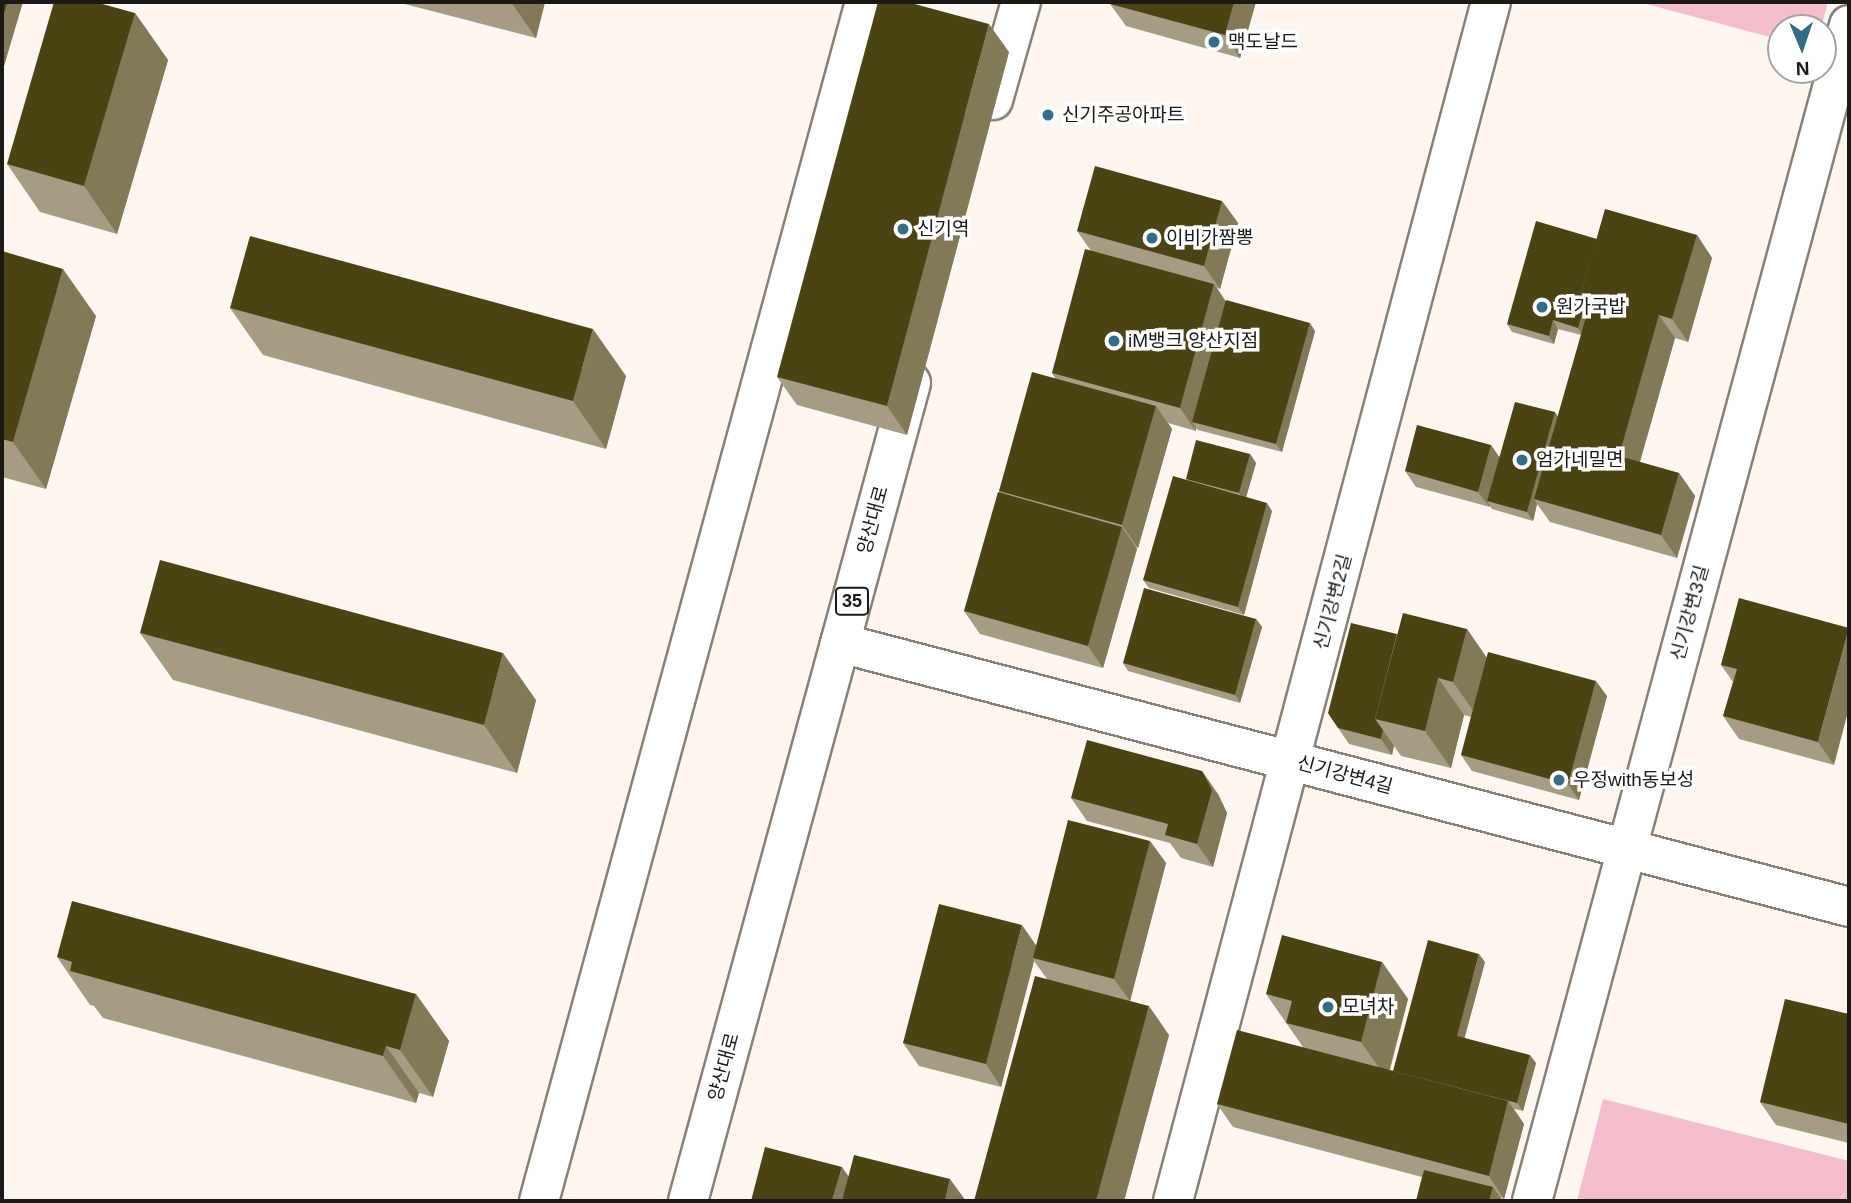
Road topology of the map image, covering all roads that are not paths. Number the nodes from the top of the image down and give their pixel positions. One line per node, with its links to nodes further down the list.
1 (865, 2): 11 (street)
2 (1021, 2): 5 (street)
3 (1491, 2): 8 (street, 신기강변2길)
4 (1849, 25): 9 (street, 신기강변3길)
5 (984, 133)
6 (923, 342): 7 (street, 양산대로 / 35)
7 (840, 643): 8 (street, 신기강변4길); 12 (street, 양산대로 / 35)
8 (1290, 761): 9 (street, 신기강변4길); 13 (street, 신기강변2길)
9 (1626, 849): 10 (street, 신기강변4길); 14 (street, 신기강변3길)
10 (1849, 907)
11 (539, 1201)
12 (688, 1201)
13 (1173, 1201)
14 (1532, 1201)

